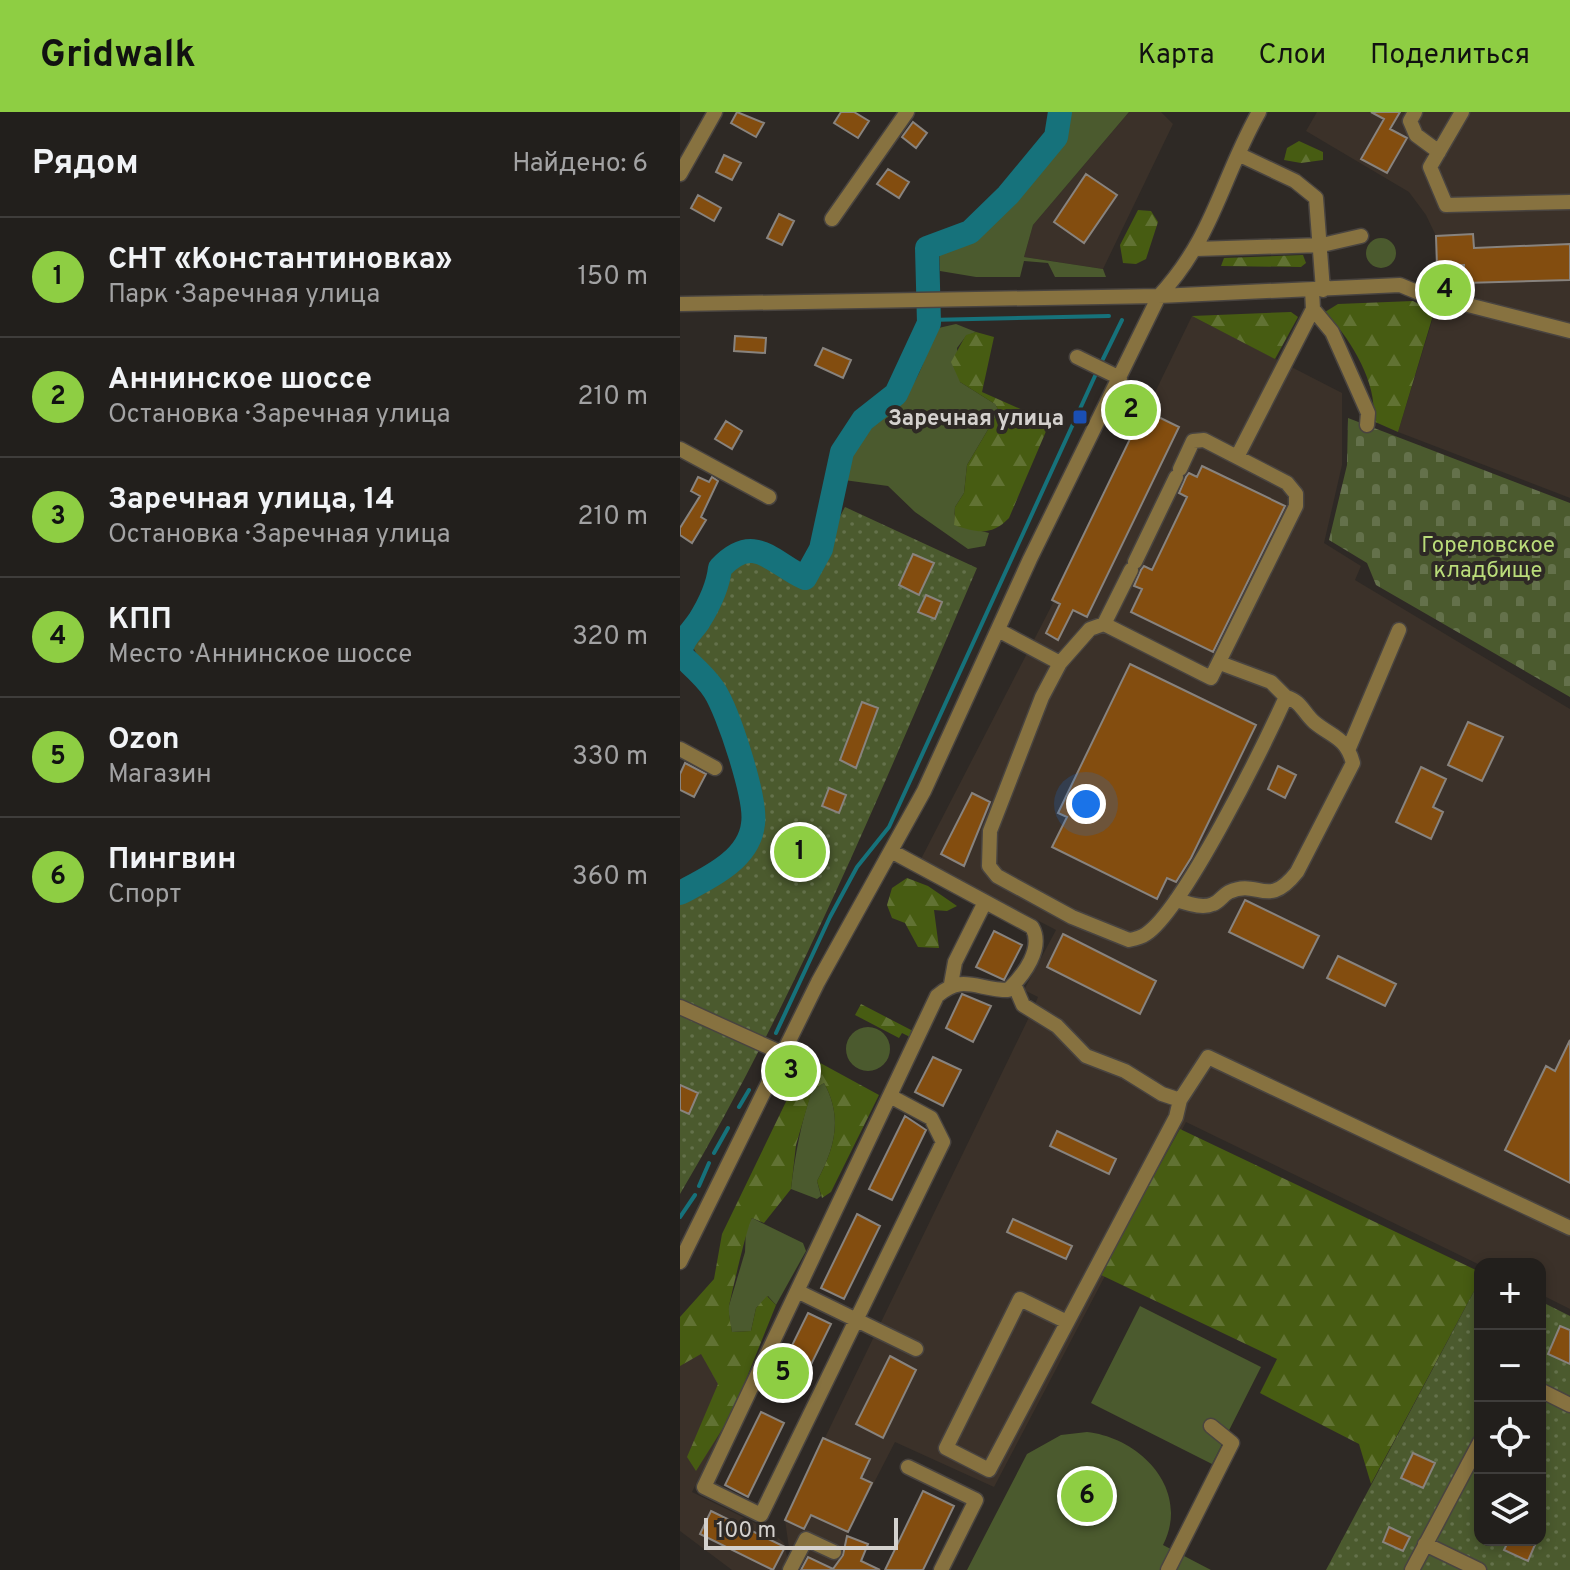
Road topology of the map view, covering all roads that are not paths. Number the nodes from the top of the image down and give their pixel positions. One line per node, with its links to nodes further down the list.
1 (715, 112): 8 (street)
2 (907, 112): 10 (street)
3 (1259, 112): 7 (street)
4 (1415, 112): 6 (street)
5 (1462, 112): 6 (street)
6 (1439, 152): 9 (street)
7 (1240, 155): 12 (street); 13 (street)
8 (680, 174)
9 (1570, 202)
10 (832, 219)
11 (1361, 236): 12 (street)
12 (1322, 245): 13 (street); 14 (street)
13 (1196, 249): 15 (street)
14 (1318, 290): 15 (street); 17 (street); 18 (street)
15 (1159, 296): 16 (street); 20 (street)
16 (680, 304)
17 (1313, 309): 21 (street); 23 (street)
18 (1570, 331)
19 (1077, 357): 20 (street)
20 (1120, 378): 26 (street)
21 (1367, 425)
22 (680, 449): 24 (street)
23 (1237, 457): 25 (street); 29 (street)
24 (769, 497)
25 (1104, 624): 28 (street); 29 (street)
26 (998, 630): 28 (street); 34 (street)
27 (1399, 630): 31 (street)
28 (1060, 663): 35 (street)
29 (1220, 663): 30 (street)
30 (1286, 697): 31 (street); 35 (street)
31 (1349, 748): 35 (street)
32 (680, 749): 33 (street)
33 (715, 768)
34 (891, 851): 36 (street); 40 (street)
35 (1176, 900)
36 (985, 902): 37 (street); 38 (street)
37 (951, 984): 38 (street); 41 (street)
38 (1014, 984): 42 (street)
39 (680, 1007): 40 (street)
40 (784, 1054): 44 (street)
41 (890, 1096): 45 (street); 46 (street)
42 (1180, 1100): 43 (street); 47 (street)
43 (1570, 1228)
44 (680, 1262)
45 (797, 1291): 46 (street); 46 (street)
46 (856, 1319): 48 (street)
47 (1067, 1322): 47 (street)
48 (916, 1349)
49 (1546, 1393): 50 (street)
50 (1570, 1405)
51 (1211, 1426): 58 (street)
52 (1474, 1453): 54 (street)
53 (908, 1467): 57 (street)
54 (1425, 1544): 59 (street); 60 (street)
55 (834, 1552): 56 (street)
56 (790, 1570)
57 (941, 1570)
58 (1168, 1570)
59 (1412, 1570)
60 (1479, 1570)

